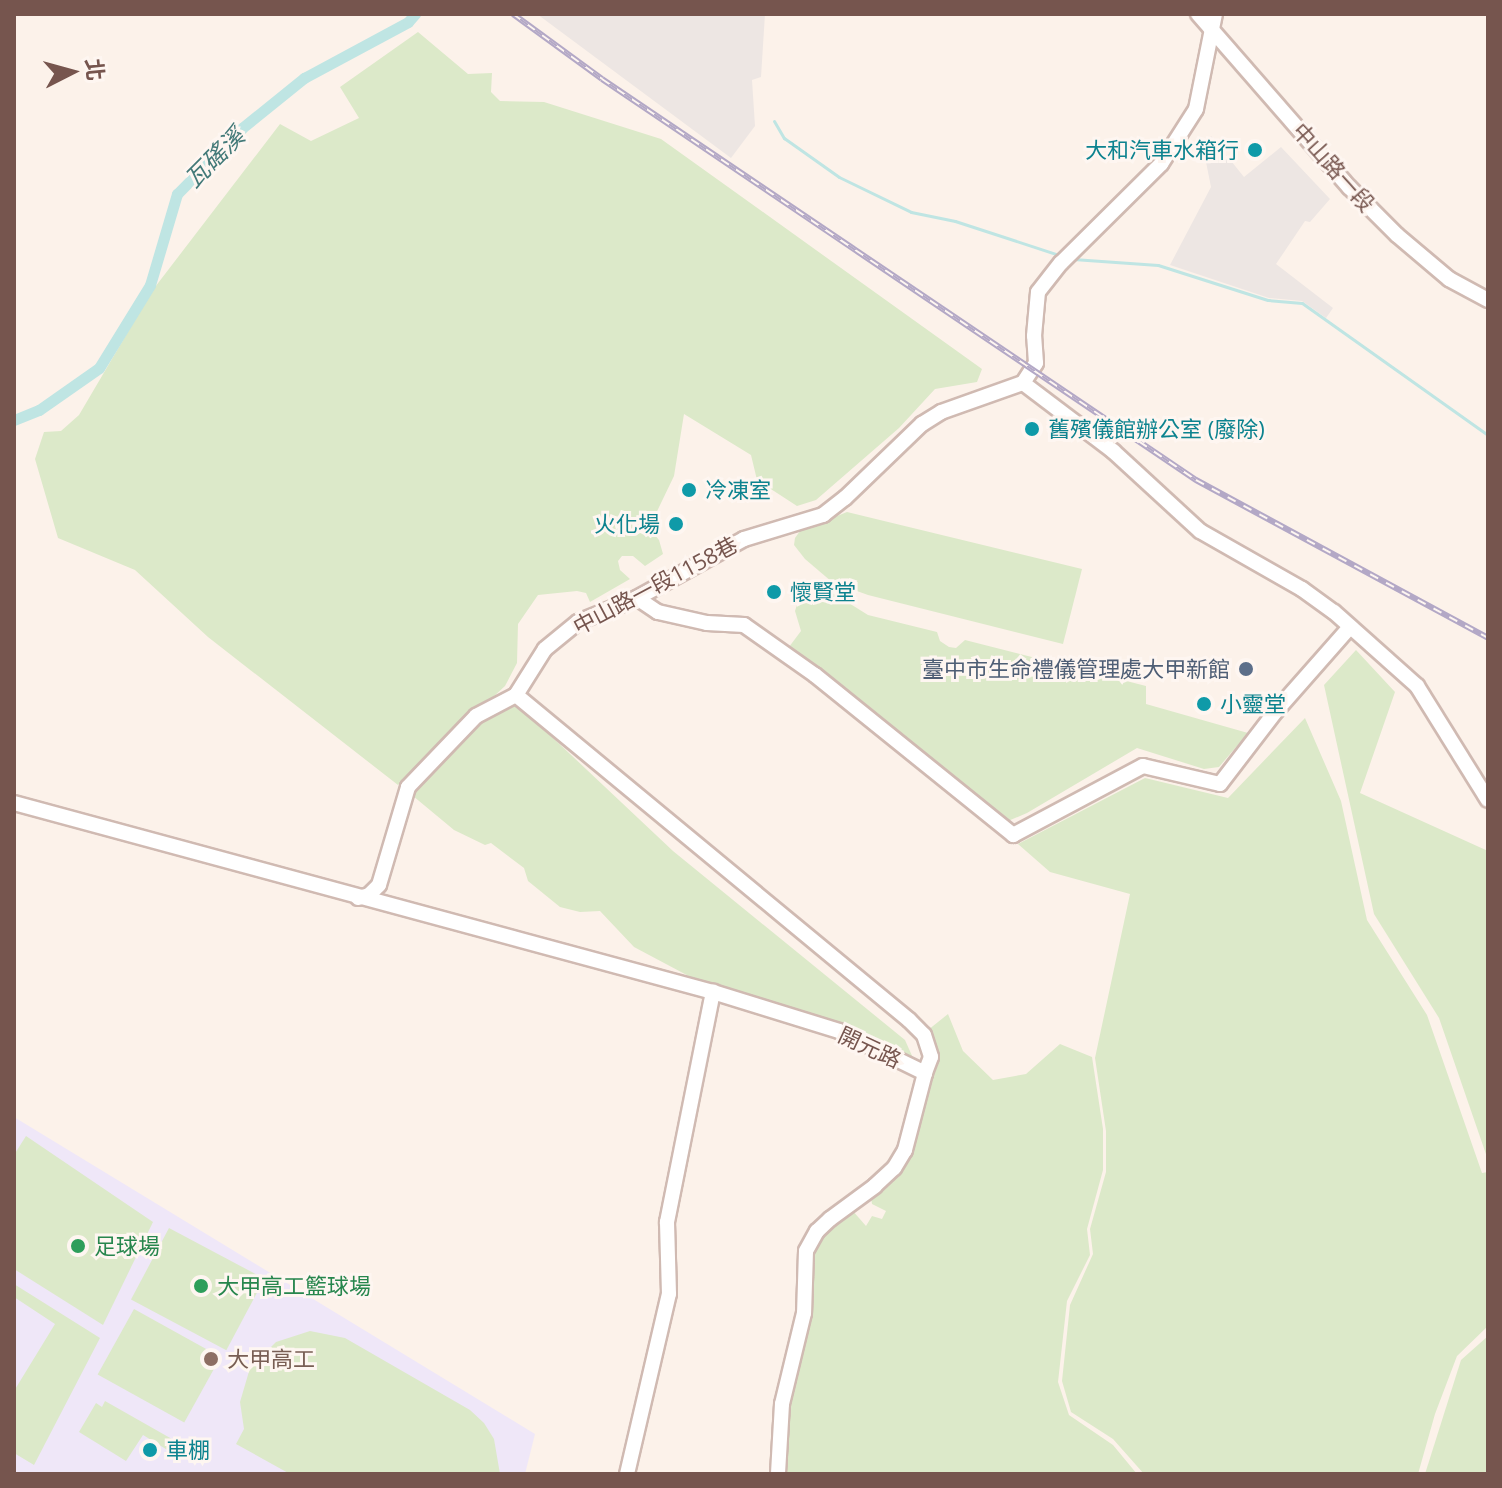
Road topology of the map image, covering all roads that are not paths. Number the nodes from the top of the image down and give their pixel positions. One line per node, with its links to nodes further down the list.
1 (1198, 14): 2 (street, 中山路一段)
2 (1213, 21): 3 (street, 中山路一段); 4 (street)
3 (1488, 300)
4 (1023, 383): 5 (street, 中山路一段1158巷); 6 (street)
5 (637, 598): 6 (street); 7 (street, 中山路一段1158巷)
6 (1350, 627): 8 (street)
7 (516, 695): 10 (street); 12 (street)
8 (1488, 800)
9 (14, 803): 10 (street, 開元路)
10 (354, 898): 11 (street, 開元路)
11 (713, 992): 12 (street, 開元路); 13 (street)
12 (925, 1073): 14 (street, 開元路)
13 (627, 1474)
14 (778, 1474)

